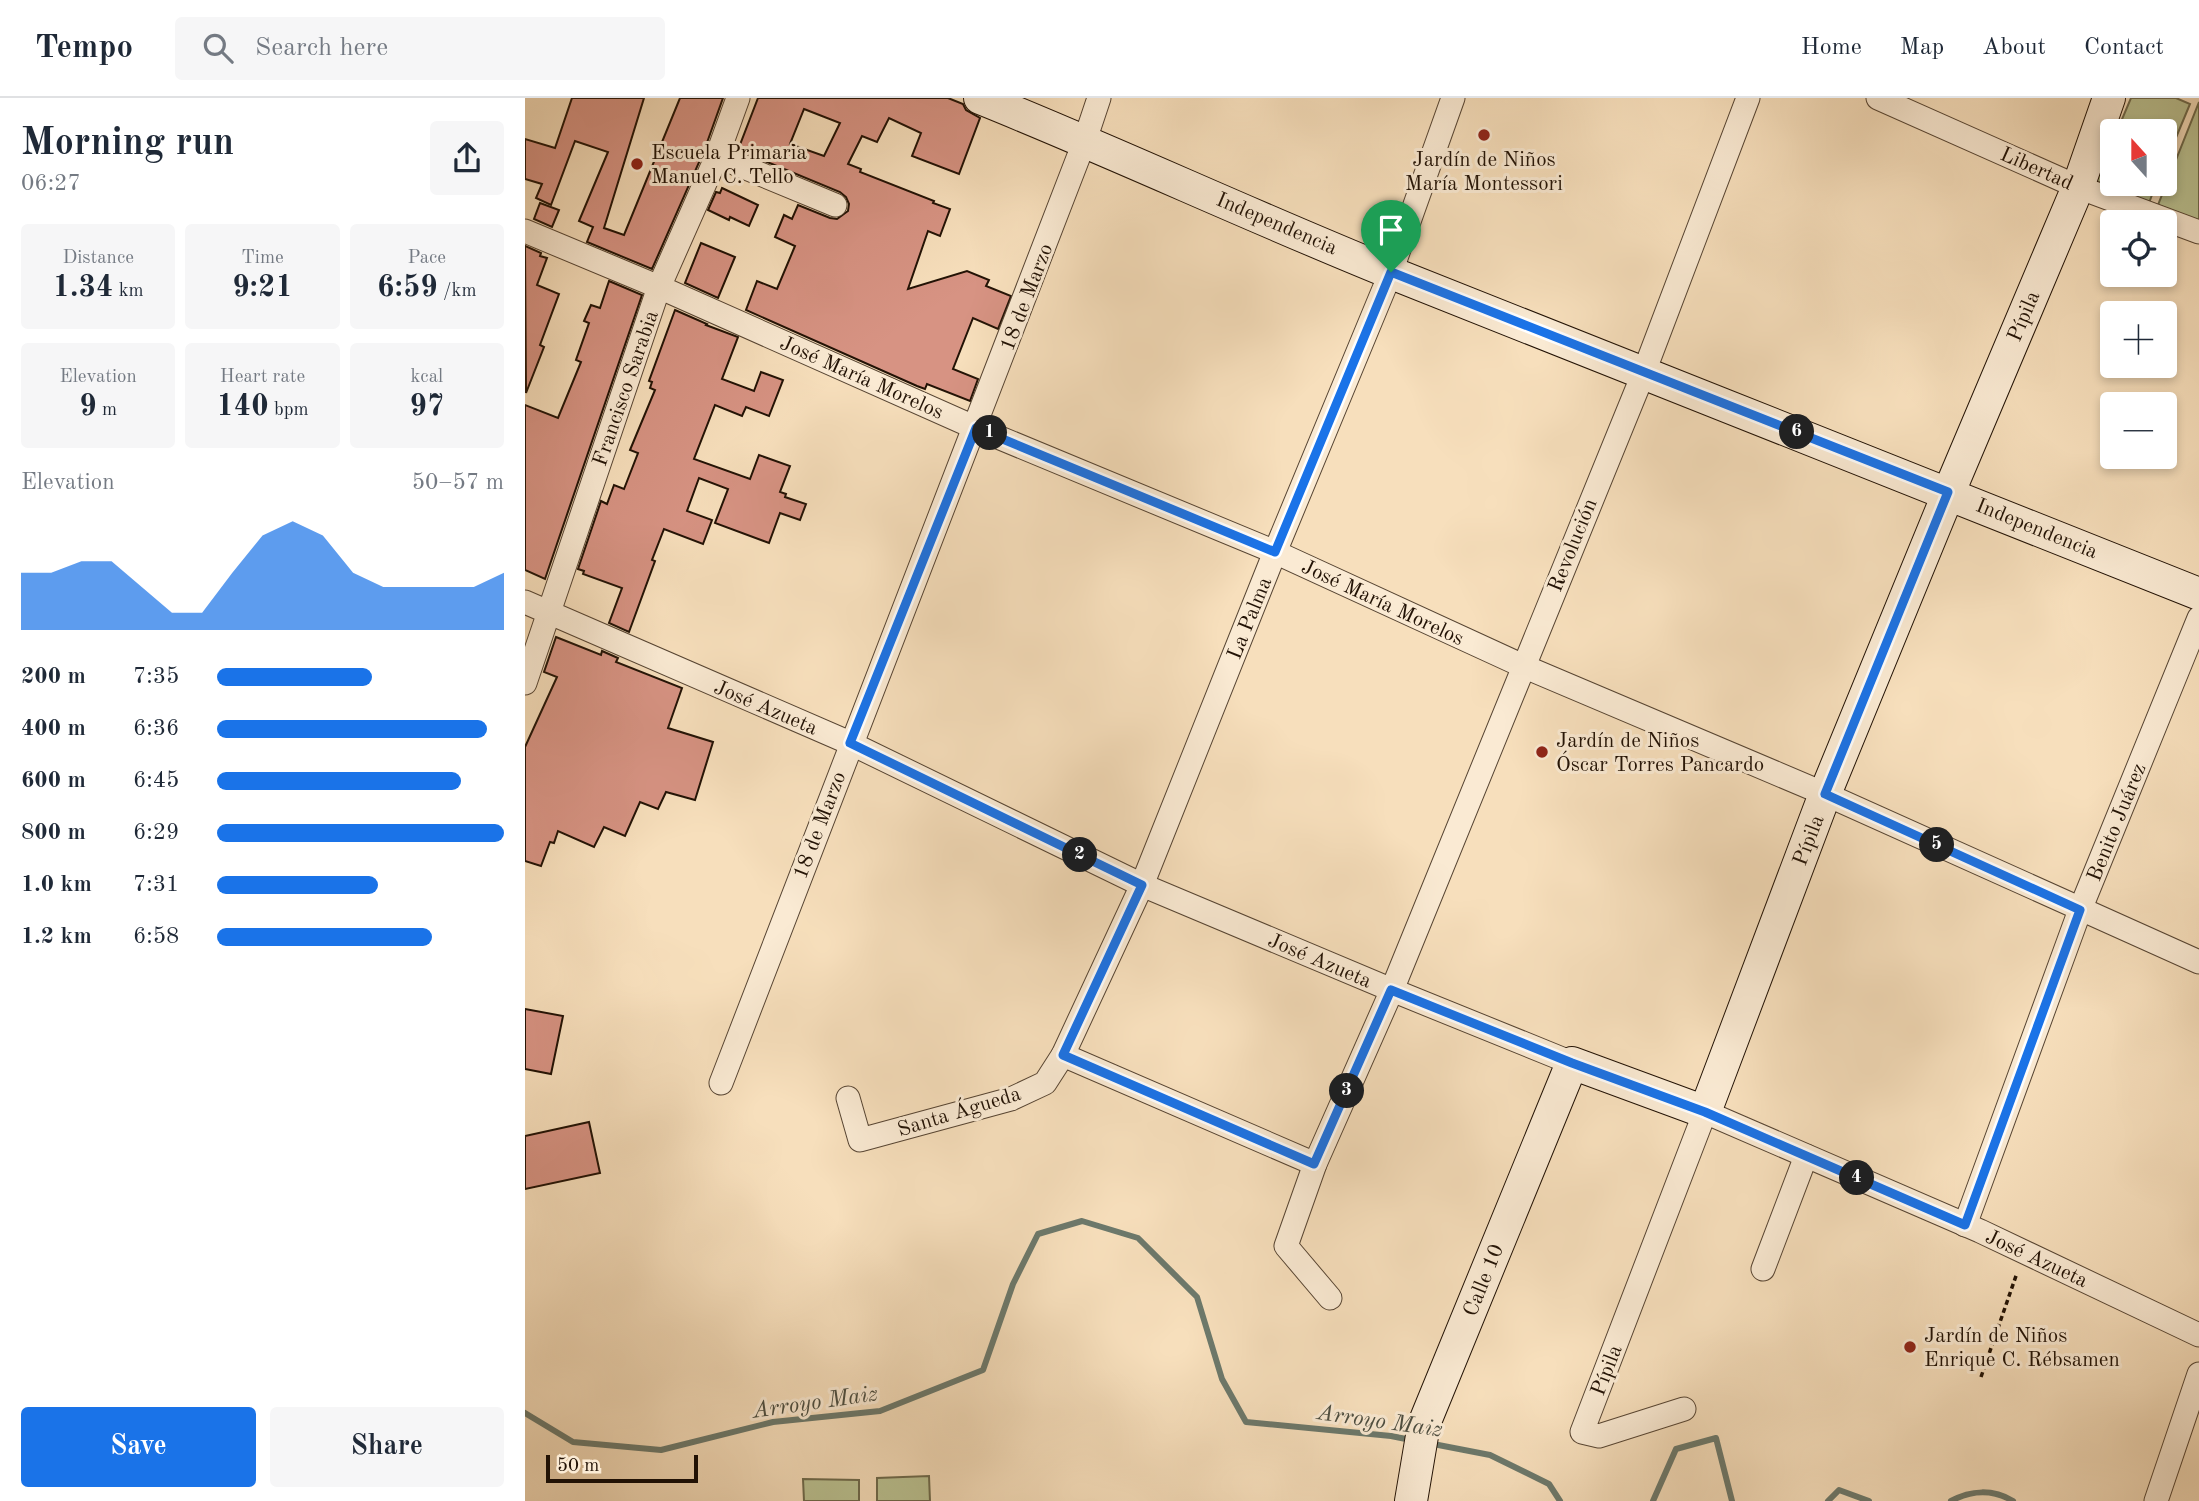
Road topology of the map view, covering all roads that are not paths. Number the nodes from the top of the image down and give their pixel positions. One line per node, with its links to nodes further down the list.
1 (738, 98): 9 (street, Francisco Sarabia)
2 (980, 98): 8 (main road, Independencia)
3 (1099, 98): 8 (street, 18 de Marzo)
4 (1453, 98): 14 (street, La Palma)
5 (1748, 98): 16 (street, Revolución)
6 (1878, 98): 10 (street, Libertad)
7 (2109, 98): 10 (main road, Pípila)
8 (1085, 140): 14 (main road, Independencia); 17 (street, 18 de Marzo)
9 (717, 156): 11 (street); 15 (street, Francisco Sarabia)
10 (2078, 187): 13 (street, Libertad); 18 (main road, Pípila)
11 (835, 205)
12 (525, 230): 15 (street, José María Morelos)
13 (2199, 232)
14 (1391, 272): 16 (main road, Independencia); 19 (street, La Palma)
15 (659, 287): 17 (street, José María Morelos); 22 (street, Francisco Sarabia)
16 (1644, 372): 18 (main road, Independencia); 24 (street, Revolución)
17 (976, 428): 19 (street, José María Morelos); 26 (street, 18 de Marzo)
18 (1948, 492): 20 (main road, Independencia); 27 (main road, Pípila)
19 (1275, 552): 24 (street, José María Morelos); 28 (street, La Palma)
20 (2199, 594)
21 (525, 602): 22 (street, José Azueta)
22 (549, 613): 25 (street, Francisco Sarabia); 26 (street, José Azueta)
23 (2199, 618): 29 (street, Benito Juárez)
24 (1523, 666): 27 (street, José María Morelos); 31 (street, Revolución)
25 (525, 684)
26 (850, 743): 28 (street, José Azueta); 34 (street, 18 de Marzo)
27 (1825, 794): 29 (street, José María Morelos); 36 (main road, Pípila)
28 (1142, 885): 31 (street, José Azueta); 32 (street, La Palma)
29 (2080, 910): 30 (street, José María Morelos); 39 (street, Benito Juárez)
30 (2199, 962)
31 (1391, 990): 33 (street, José Azueta); 38 (street, Revolución)
32 (1063, 1055): 35 (street, Santa Águeda); 38 (street)
33 (1572, 1063): 36 (main road, José Azueta); 45 (main road, Calle 10)
34 (721, 1083)
35 (848, 1098)
36 (1705, 1112): 37 (street, José Azueta); 44 (street, Pípila)
37 (1806, 1156): 39 (street, José Azueta); 40 (street)
38 (1314, 1164): 41 (street, Revolución)
39 (1965, 1225): 42 (street, José Azueta)
40 (1763, 1269)
41 (1330, 1298)
42 (2199, 1335)
43 (2199, 1374): 46 (street)
44 (1684, 1409)
45 (1412, 1497)
46 (2156, 1501)

